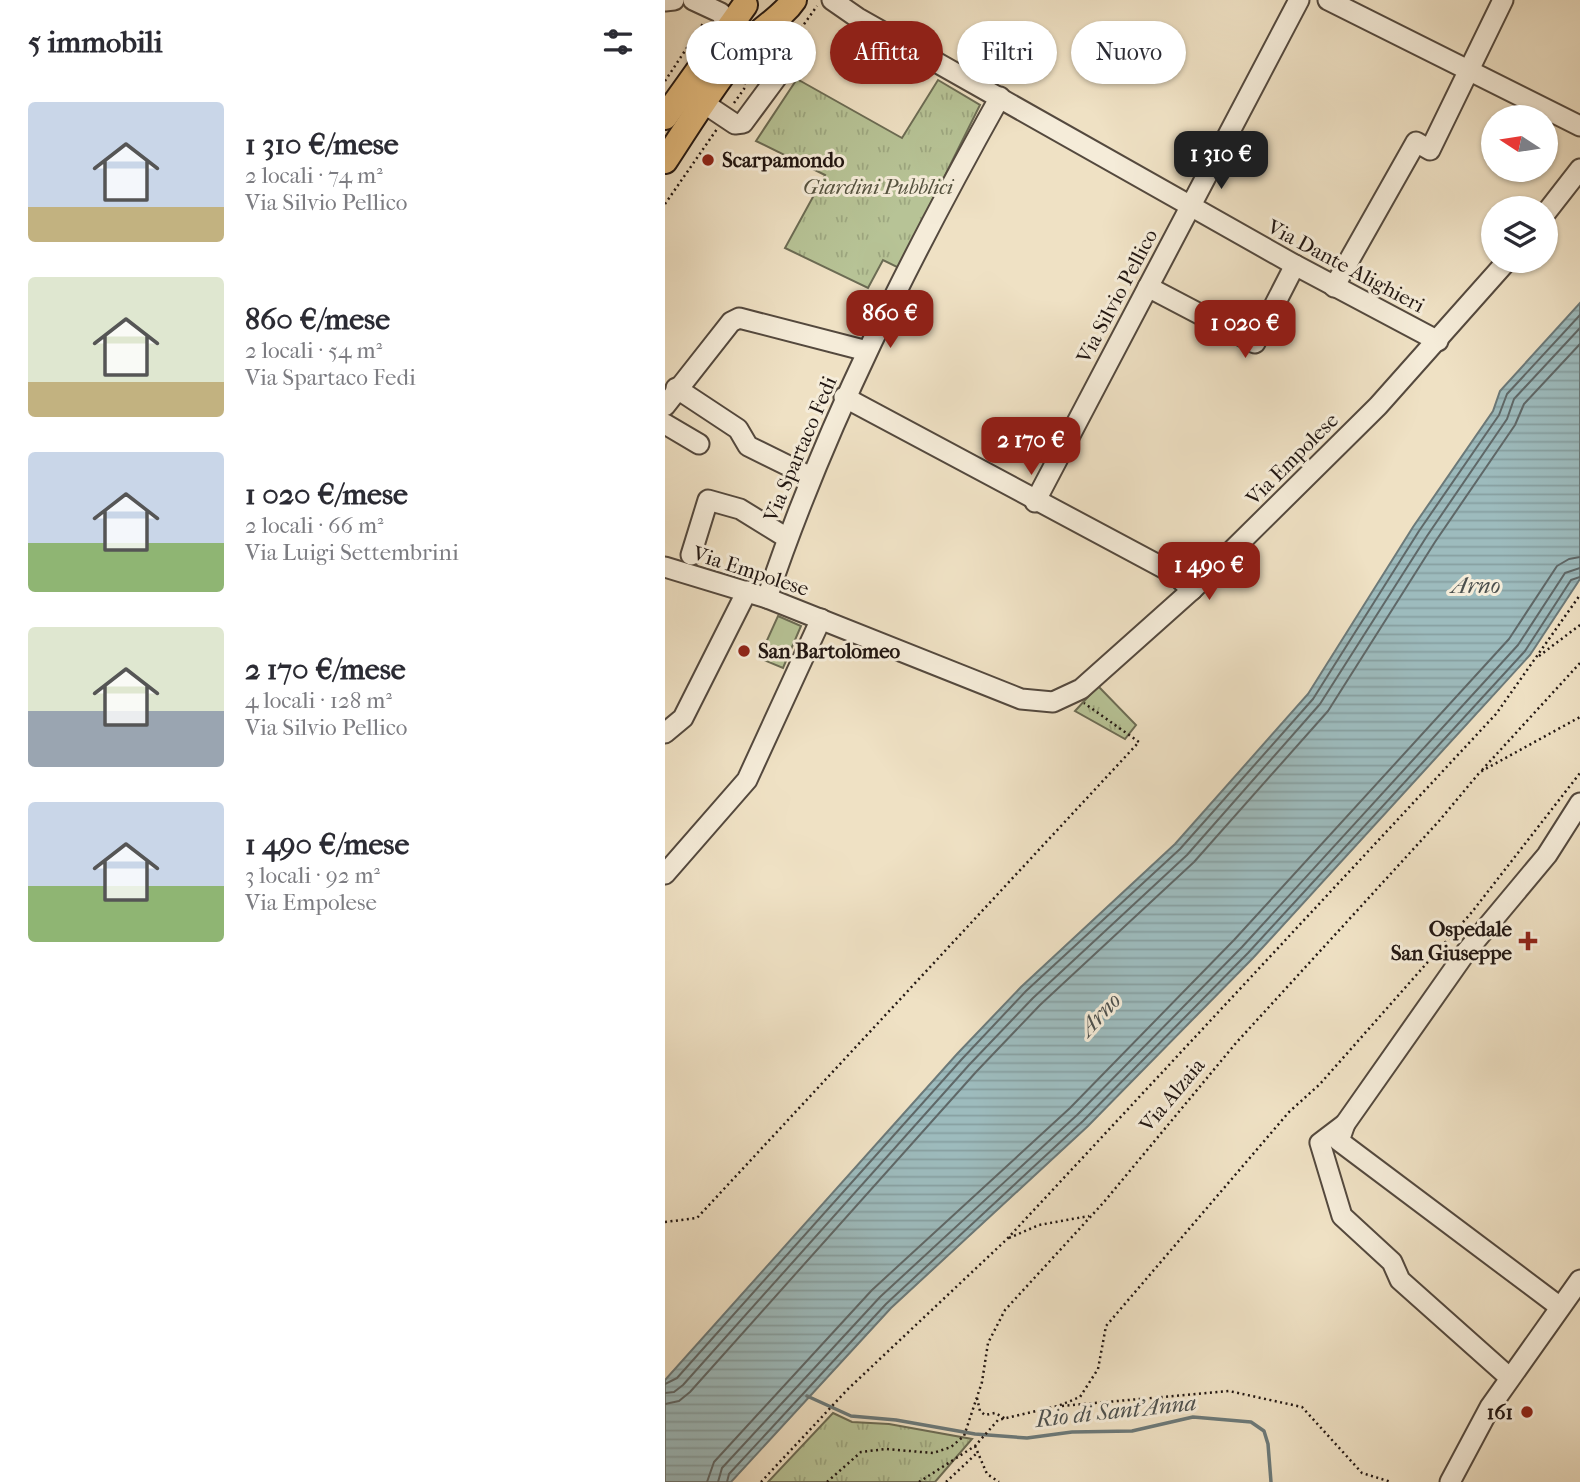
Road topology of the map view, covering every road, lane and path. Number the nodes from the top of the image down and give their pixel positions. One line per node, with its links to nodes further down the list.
1 (674, 0): 9 (street)
2 (692, 0): 11 (street)
3 (794, 0): 14 (main road)
4 (821, 0): 15 (path)
5 (832, 0): 24 (street, Via Dante Alighieri)
6 (1299, 0): 33 (street, Via Silvio Pellico)
7 (1328, 0): 17 (street)
8 (1503, 0): 17 (street)
9 (665, 1)
10 (744, 2): 12 (main road); 13 (main road)
11 (725, 21)
12 (732, 21)
13 (767, 21)
14 (781, 21)
15 (805, 21)
16 (686, 50): 18 (path)
17 (1467, 70): 28 (street); 36 (street)
18 (665, 81)
19 (688, 84): 26 (main road)
20 (698, 84): 25 (street)
21 (718, 84): 25 (main road)
22 (744, 84): 27 (path)
23 (772, 84): 27 (street)
24 (1000, 97): 33 (street, Via Dante Alighieri); 39 (street, Via Spartaco Fedi)
25 (703, 105): 27 (street); 29 (main road)
26 (665, 117)
27 (725, 118): 32 (path)
28 (1580, 126)
29 (665, 161)
30 (1580, 169): 31 (street)
31 (1558, 197)
32 (665, 204)
33 (1190, 206): 34 (street, Via Dante Alighieri); 37 (street, Via Silvio Pellico)
34 (1295, 265): 36 (street, Via Dante Alighieri); 37 (street)
35 (1497, 273): 38 (street, Via Empolese)
36 (1334, 286): 38 (street, Via Dante Alighieri)
37 (1147, 287): 46 (street, Via Silvio Pellico)
38 (1438, 341): 50 (street, Via Empolese)
39 (867, 351): 40 (street); 41 (street, Via Spartaco Fedi)
40 (676, 388): 42 (street); 45 (street)
41 (845, 397): 45 (street, Via Spartaco Fedi); 46 (street)
42 (665, 406)
43 (665, 424): 44 (street)
44 (699, 444)
45 (811, 477): 47 (street, Via Spartaco Fedi)
46 (1035, 502): 50 (street)
47 (787, 538): 48 (street); 53 (street, Via Spartaco Fedi)
48 (689, 566): 49 (street, Via Empolese); 51 (street, Via Empolese)
49 (665, 567)
50 (1192, 590): 58 (street, Via Empolese)
51 (747, 591): 53 (street, Via Empolese); 60 (street)
52 (1580, 595): 56 (path)
53 (767, 598): 54 (street, Via Empolese)
54 (821, 619): 58 (street, Via Empolese); 64 (street)
55 (1580, 625): 56 (path)
56 (1536, 657): 68 (path)
57 (1580, 663): 61 (path)
58 (1070, 694): 67 (path)
59 (1580, 717): 61 (path, Via Alzaia)
60 (665, 733)
61 (1480, 772): 66 (path, Via Alzaia)
62 (1580, 773): 73 (path)
63 (1580, 803): 65 (street)
64 (665, 874)
65 (1345, 1124): 70 (street); 71 (street)
66 (1091, 1216): 68 (path); 72 (path, Via Alzaia)
67 (665, 1222)
68 (1006, 1240): 77 (path)
69 (1580, 1279): 70 (street)
70 (1573, 1306): 71 (street); 83 (street)
71 (1510, 1378): 83 (street)
72 (977, 1398): 74 (path); 78 (path, Via Alzaia)
73 (1058, 1406): 74 (path); 82 (path)
74 (1006, 1419): 75 (path)
75 (975, 1446): 76 (path); 79 (path)
76 (978, 1452): 80 (path); 81 (path)
77 (761, 1482)
78 (827, 1482)
79 (919, 1482)
80 (946, 1482)
81 (999, 1482)
82 (1391, 1482)
83 (1451, 1482)

